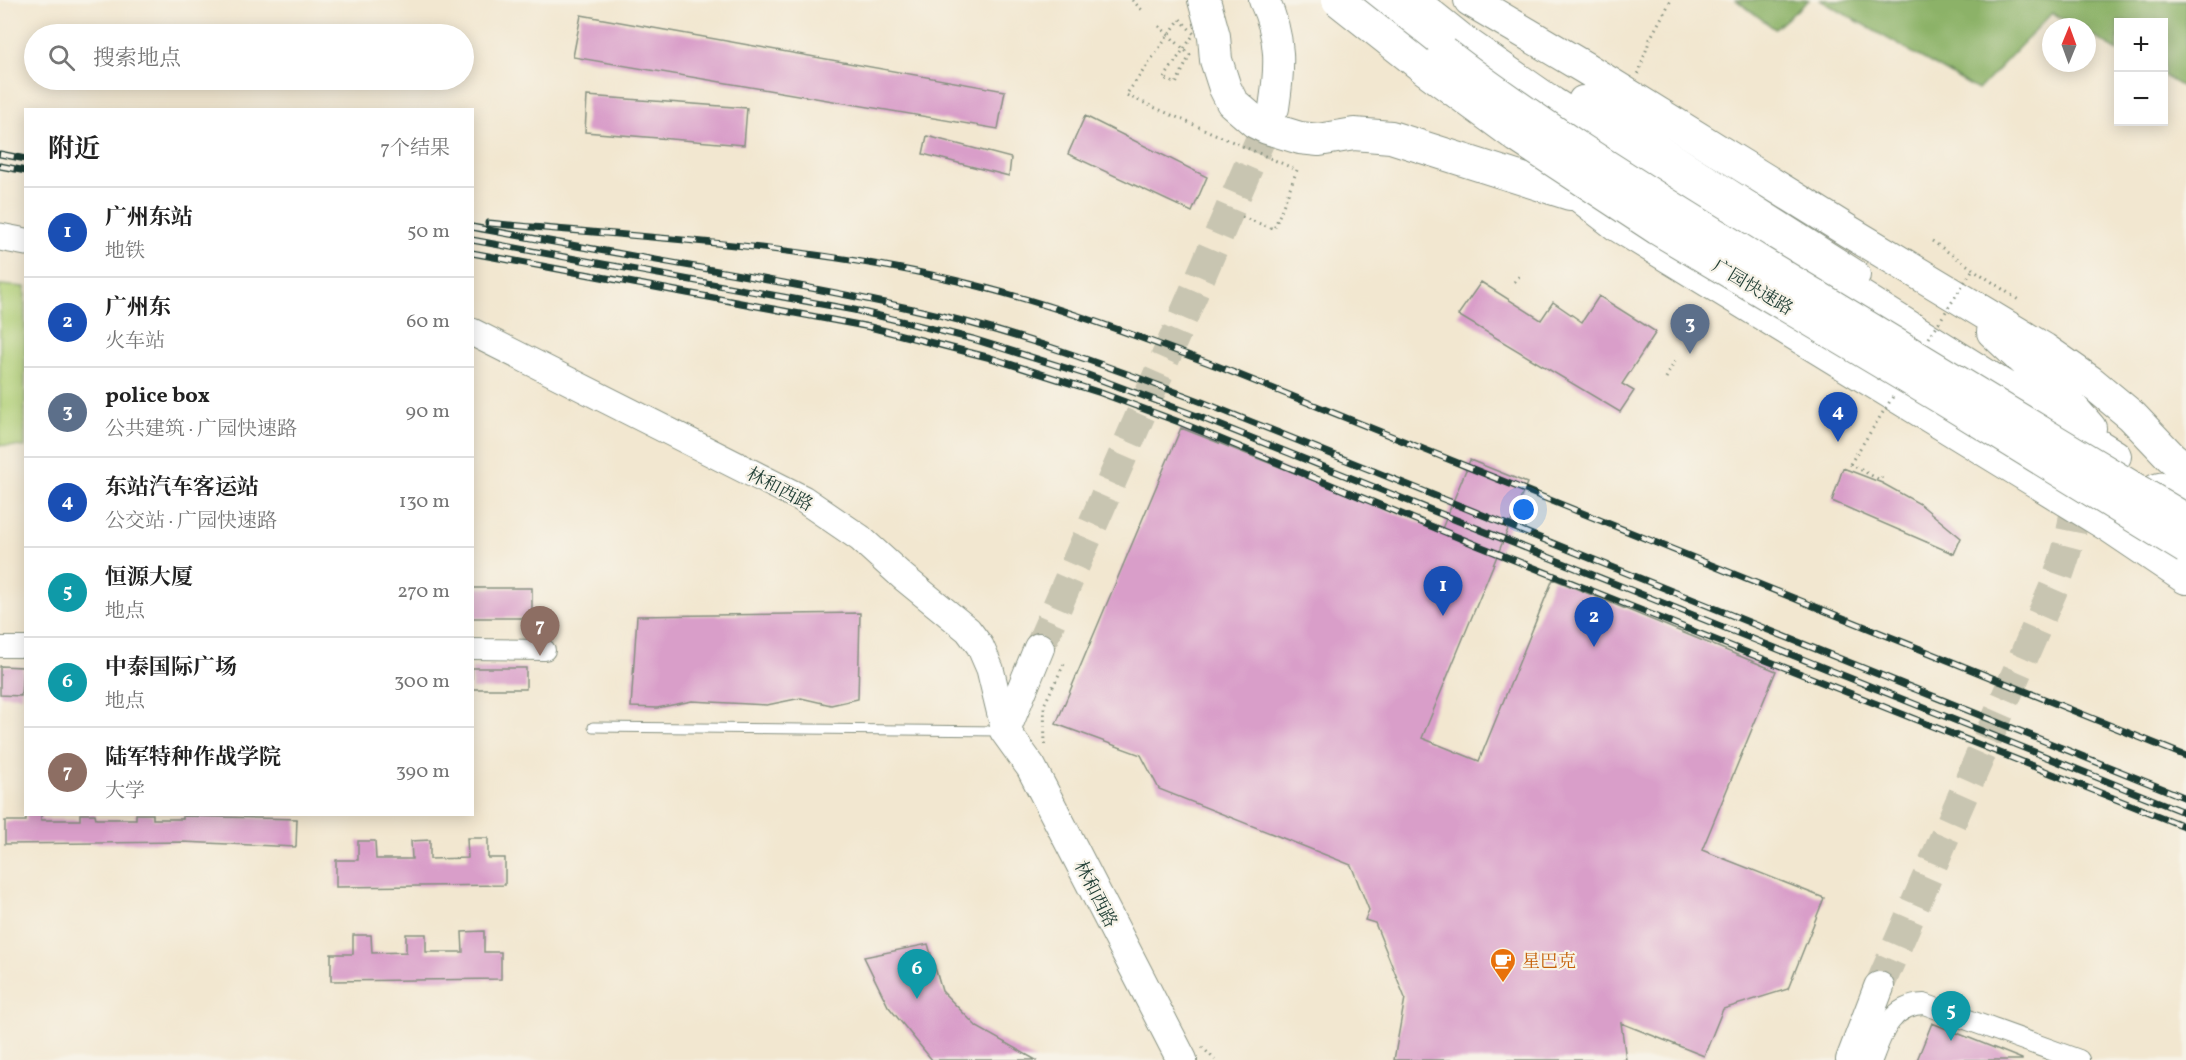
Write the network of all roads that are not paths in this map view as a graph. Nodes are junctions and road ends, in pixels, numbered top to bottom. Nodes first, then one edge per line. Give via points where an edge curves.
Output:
1 (1204, 0) edge
2 (1264, 0) edge
3 (1331, 0) edge
4 (1338, 0) edge
5 (1377, 0) edge
6 (1412, 0) edge
7 (1418, 0) edge
8 (1450, 0) edge
9 (1470, 0) edge
10 (1583, 101) junction
11 (1274, 108) tunnel mouth
12 (1582, 198) junction
13 (0, 237) edge
14 (24, 242) edge
15 (1865, 281) dead end
16 (1960, 299) junction
17 (474, 333) edge
18 (2115, 456) junction
19 (2186, 469) edge
20 (2186, 494) edge
21 (2186, 520) edge
22 (2109, 526) junction
23 (2182, 566) edge
24 (0, 647) edge
25 (24, 647) edge
26 (1039, 648) tunnel mouth
27 (474, 649) edge
28 (545, 650) dead end
29 (593, 727) dead end
30 (1005, 731) junction
31 (1879, 987) tunnel mouth
32 (1161, 1060) edge
33 (1182, 1060) edge
34 (1851, 1060) edge
35 (1872, 1060) edge
36 (2079, 1060) edge

1 - 12 highway via 1225,88 1232,102 1261,125 1319,140 1354,134 1391,137
2 - 11 main road via 1278,43 1280,74
3 - 12 highway via 1344,18
4 - 23 highway, 广园快速路, bridge via 1501,124 1658,229 1940,397
5 - 21 highway, 广园快速路, bridge via 1486,85 1589,156
6 - 18 highway via 1552,103
7 - 10 highway
8 - 10 highway
9 - 16 highway
10 - 15 main road
12 - 22 highway via 1617,225
13 - 14 main road
16 - 18 highway via 2068,403
16 - 19 highway via 2044,348 2091,382
17 - 30 main road, 林和西路 via 803,499 860,538 968,630 990,669
18 - 22 highway via 2128,474 2134,492 2129,504
20 - 23 highway via 2161,489 2152,492 2146,505 2148,520
22 - 23 highway
24 - 25 street
26 - 30 main road
27 - 28 street
29 - 30 lane
30 - 32 main road, 林和西路 via 1013,770
30 - 33 main road, 林和西路 via 1031,767
31 - 34 main road
35 - 36 street via 1883,1031 1900,1010 1924,1004

